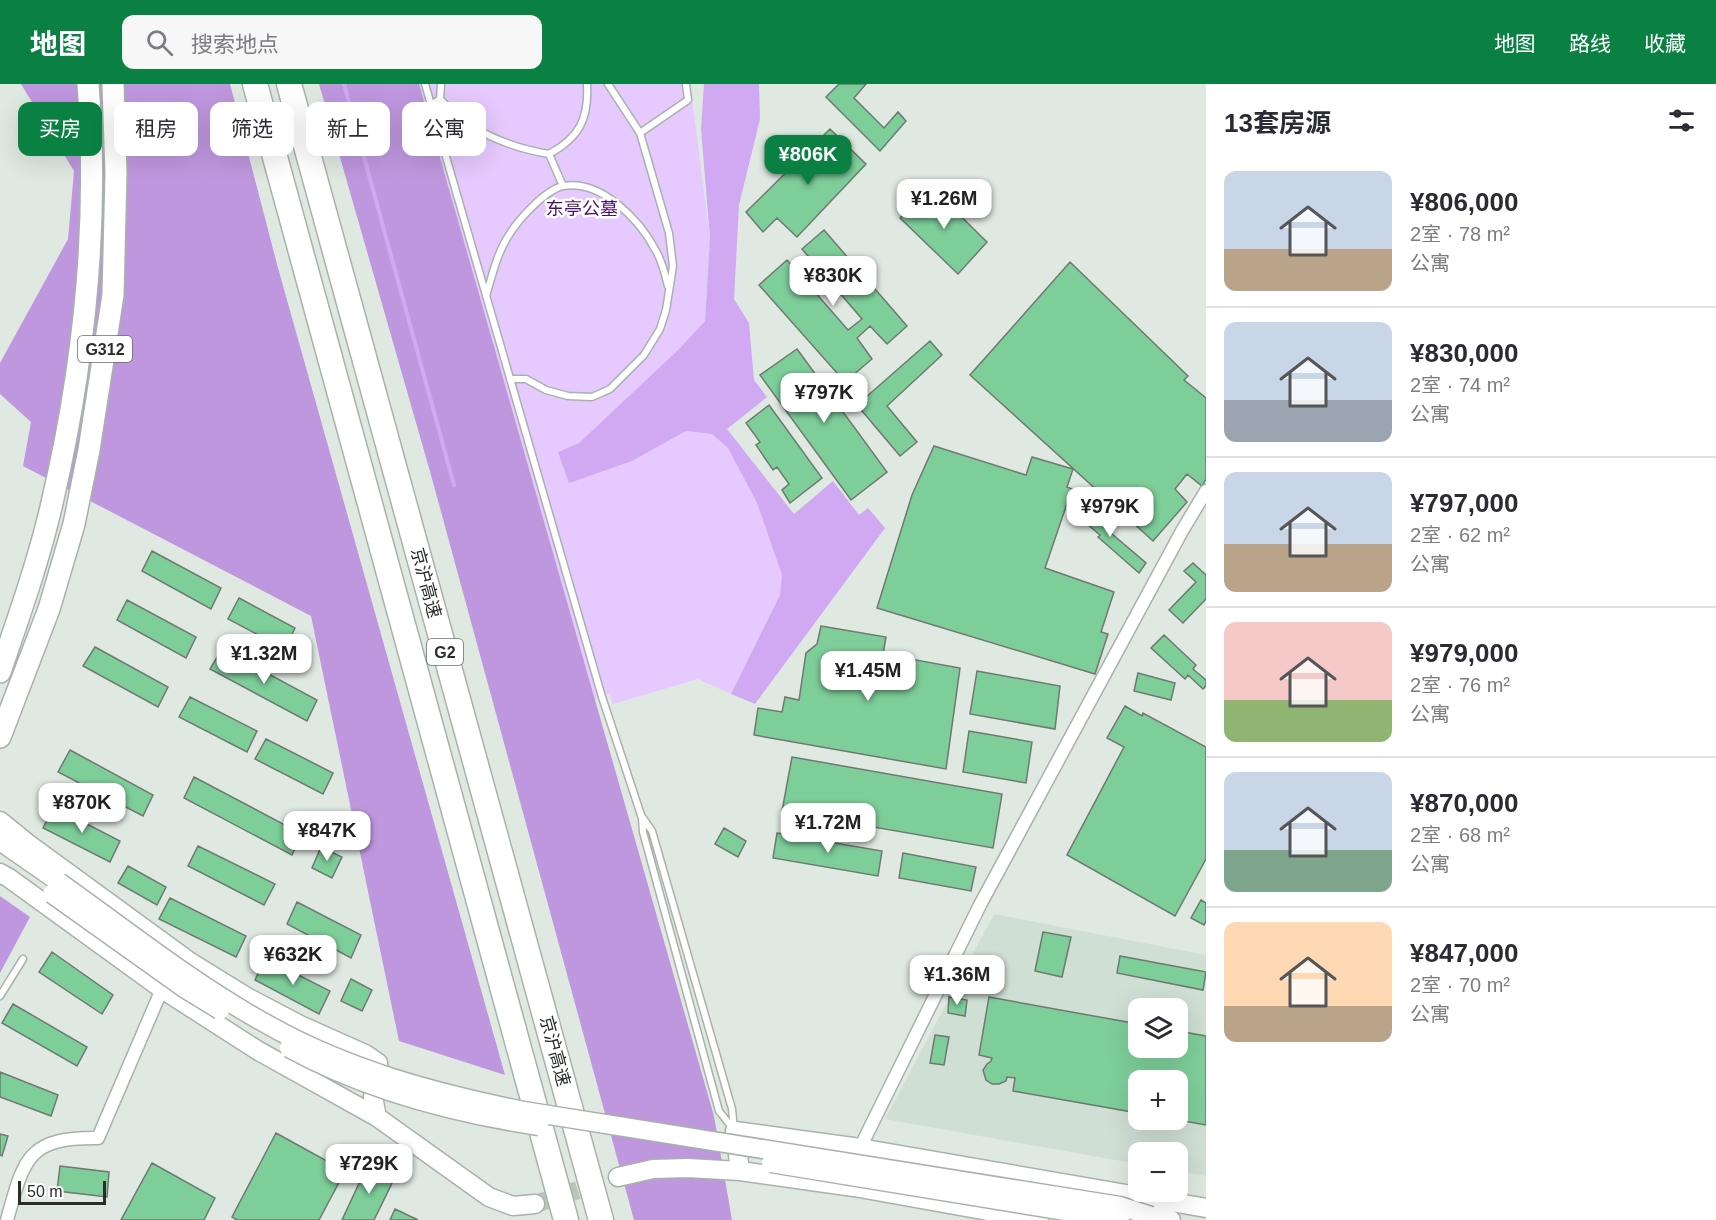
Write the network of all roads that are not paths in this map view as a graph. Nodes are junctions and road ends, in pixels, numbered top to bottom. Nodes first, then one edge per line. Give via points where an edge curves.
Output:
1 (88, 84) edge
2 (113, 84) edge
3 (255, 84) edge
4 (290, 84) edge
5 (425, 84) edge
6 (441, 84) edge
7 (587, 84) edge
8 (608, 84) edge
9 (686, 84) edge
10 (441, 99) junction
11 (429, 102) edge
12 (436, 102) edge
13 (640, 133) junction
14 (549, 154) junction
15 (445, 156) edge
16 (563, 186) junction
17 (670, 289) junction
18 (486, 296) junction
19 (510, 379) junction
20 (1206, 491) edge
21 (0, 672) edge
22 (0, 737) edge
23 (642, 818) junction
24 (0, 821) edge
25 (0, 841) edge
26 (0, 859) edge
27 (0, 873) edge
28 (55, 888) junction
29 (23, 959) dead end
30 (162, 989) junction
31 (0, 996) edge
32 (377, 1117) junction
33 (735, 1131) junction
34 (860, 1148) junction
35 (740, 1171) junction
36 (618, 1177) tunnel mouth
37 (854, 1187) junction
38 (534, 1204) tunnel mouth
39 (1206, 1208) edge
40 (1151, 1216) junction
41 (7, 1220) edge
42 (566, 1220) edge
43 (601, 1220) edge
44 (1039, 1220) edge
45 (1119, 1220) edge
46 (1129, 1220) edge
47 (1171, 1220) edge

1 - 21 highway, G312 via 91,195 86,294 73,404 52,505
2 - 22 highway, G312 via 113,296 89,450 74,524 48,609
3 - 42 highway, 京沪高速 / G2
4 - 43 highway, 京沪高速 / G2
5 - 11 lane
6 - 10 lane
7 - 14 lane via 577,133 565,146
8 - 13 lane
9 - 13 lane via 688,100
10 - 12 lane
10 - 14 lane via 455,115 502,142
13 - 17 lane via 669,233 673,266
14 - 16 lane
15 - 18 lane
16 - 17 lane via 584,187 604,195 626,212 657,252
16 - 18 lane via 536,204 508,236
17 - 19 lane via 660,329 644,354 610,389 592,397 567,396 526,379
18 - 19 lane
19 - 23 lane via 602,697
20 - 34 street via 981,905
23 - 33 lane via 652,831
23 - 33 lane via 719,1111
24 - 32 main road via 190,962 245,996 378,1063 379,1081 373,1097
25 - 28 main road
26 - 28 main road
27 - 30 main road
28 - 40 main road, bridge via 270,1026 382,1076 449,1096 524,1111 1120,1206
28 - 45 main road, bridge via 184,988 238,1021 318,1064 404,1096 491,1119
29 - 31 lane
30 - 32 main road via 258,1050
30 - 41 street via 98,1138 60,1139 29,1158 20,1173
32 - 38 main road via 489,1197 513,1206
33 - 34 main road
33 - 35 main road
34 - 37 street
34 - 39 main road
35 - 36 main road via 664,1169
35 - 37 main road
37 - 44 main road
40 - 46 main road
40 - 47 main road

